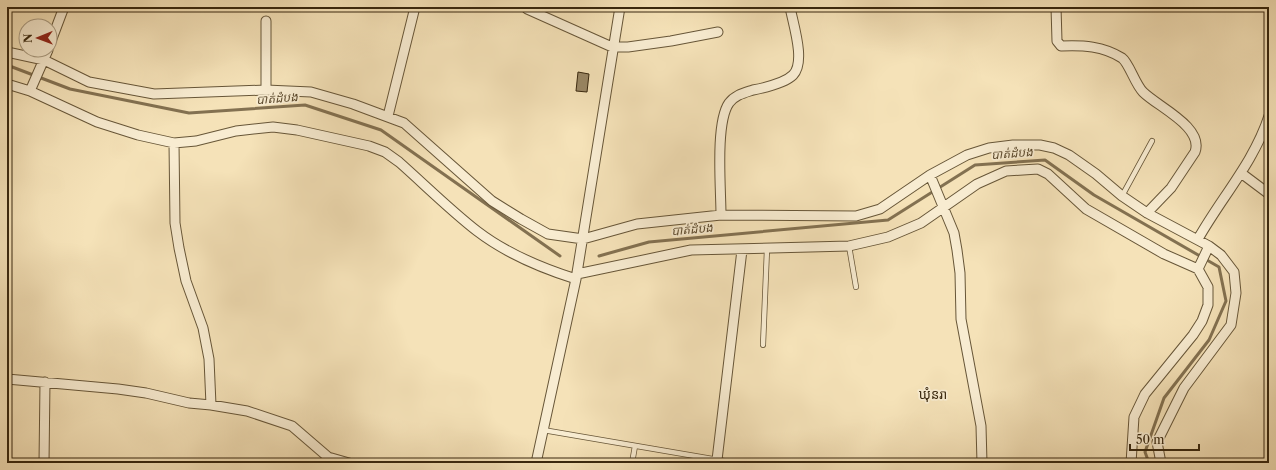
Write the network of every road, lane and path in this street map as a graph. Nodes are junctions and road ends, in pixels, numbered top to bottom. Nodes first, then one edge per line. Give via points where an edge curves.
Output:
1 (64, 7) edge
2 (415, 7) edge
3 (620, 7) edge
4 (790, 7) edge
5 (1056, 7) edge
6 (527, 9) dead end
7 (266, 21) dead end
8 (58, 23) edge
9 (718, 32) dead end
10 (612, 47) junction
11 (7, 52) edge
12 (44, 60) junction
13 (7, 84) edge
14 (32, 87) junction
15 (266, 90) junction
16 (388, 116) junction
17 (1269, 116) edge
18 (1152, 141) dead end
19 (174, 143) junction
20 (1241, 174) junction
21 (930, 175) junction
22 (1269, 194) edge
23 (1122, 196) junction
24 (944, 207) junction
25 (1147, 213) junction
26 (721, 215) junction
27 (583, 239) junction
28 (1198, 239) junction
29 (849, 246) junction
30 (1209, 246) junction
31 (766, 249) junction
32 (742, 250) junction
33 (1201, 262) junction
34 (576, 276) junction
35 (856, 287) dead end
36 (763, 345) dead end
37 (7, 379) edge
38 (44, 382) junction
39 (212, 405) junction
40 (543, 430) junction
41 (635, 446) junction
42 (328, 460) edge
43 (717, 460) junction
44 (1158, 462) edge
45 (44, 463) edge
46 (349, 463) edge
47 (536, 463) edge
48 (632, 463) edge
49 (736, 463) edge
50 (982, 463) edge
51 (1131, 463) edge

1 - 8 street
2 - 16 street
3 - 10 street
4 - 26 street via 799,65 792,76 770,86 741,93 730,102 724,113 720,148
5 - 25 street via 1057,41 1060,46 1092,46 1124,59 1143,91 1195,135 1198,145 1195,152 1171,188
6 - 10 street
7 - 15 street
9 - 10 street via 671,41
10 - 27 street
11 - 12 street
12 - 14 street
12 - 15 street via 90,82 154,94
13 - 14 street
14 - 19 street via 97,122
15 - 16 street via 311,92
16 - 27 street via 404,123 492,201 548,234
17 - 20 street via 1264,131
18 - 23 lane
19 - 34 street via 273,127 369,146 385,152 399,162 477,231 507,250 539,267
19 - 39 street via 175,223 178,248 210,359
20 - 22 street
20 - 28 street
21 - 23 street via 967,155 989,148 1040,145 1069,155
21 - 24 street
21 - 26 street via 880,208 856,216
23 - 25 street
24 - 29 street via 921,223 888,237
24 - 33 street via 977,184 1006,171 1038,169 1048,174 1086,209 1164,254
24 - 50 street via 954,233 957,250 961,319 981,426
25 - 28 street
26 - 27 street via 638,224
27 - 34 street
28 - 30 street
29 - 31 street
29 - 35 lane
30 - 33 street
30 - 44 street via 1221,255 1234,272 1236,293 1231,325 1184,388 1157,442
31 - 32 street
31 - 36 lane
32 - 34 street via 684,251
32 - 43 street
33 - 51 street via 1208,287 1208,305 1193,335 1145,394 1134,417
34 - 40 street
37 - 38 street
38 - 39 street via 118,389
38 - 45 street
39 - 42 street via 247,411 292,426
40 - 41 lane
40 - 47 street
41 - 43 lane
41 - 48 lane
42 - 46 street
43 - 49 lane

